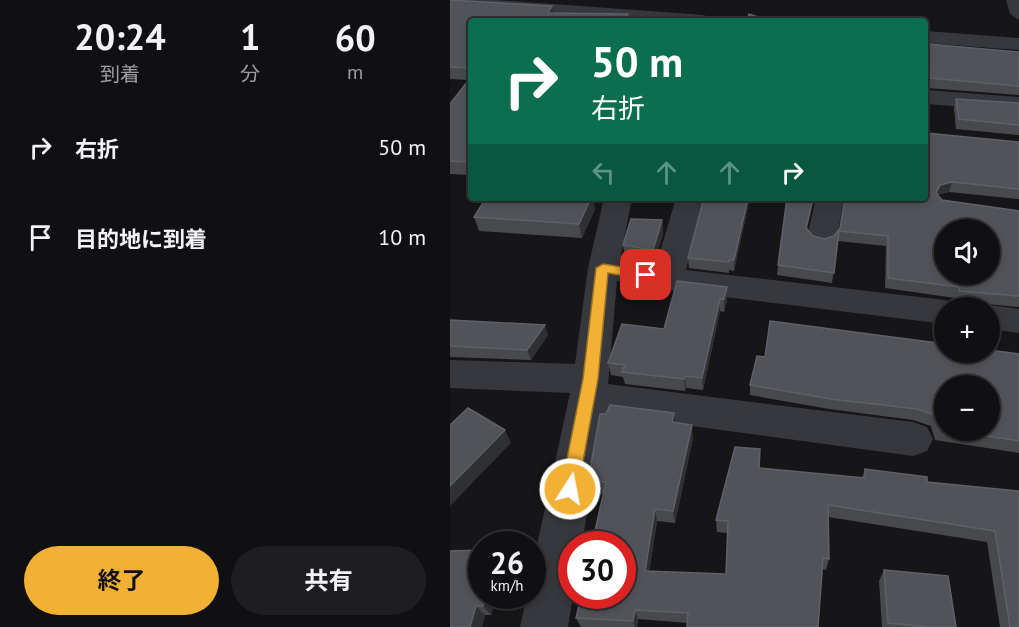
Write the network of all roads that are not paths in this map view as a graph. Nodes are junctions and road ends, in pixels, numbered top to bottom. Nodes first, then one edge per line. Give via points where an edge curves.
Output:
1 (1015, 0) edge
2 (450, 2) edge
3 (1019, 14) edge
4 (566, 16) edge
5 (625, 18) edge
6 (928, 37) edge
7 (1019, 44) edge
8 (928, 97) edge
9 (1019, 104) edge
10 (617, 201) edge
11 (689, 201) edge
12 (829, 201) edge
13 (822, 237) edge
14 (603, 268) junction
15 (668, 279) junction
16 (934, 311) edge
17 (1000, 318) edge
18 (1019, 321) edge
19 (450, 374) edge
20 (589, 388) junction
21 (913, 439) dead end
22 (544, 627) edge

1 - 3 street
2 - 4 street
4 - 5 street
6 - 7 street
8 - 9 street
10 - 14 street
11 - 15 street
12 - 13 street
14 - 15 street
14 - 20 street
15 - 16 street
17 - 18 street
19 - 20 street
20 - 21 street
20 - 22 street

